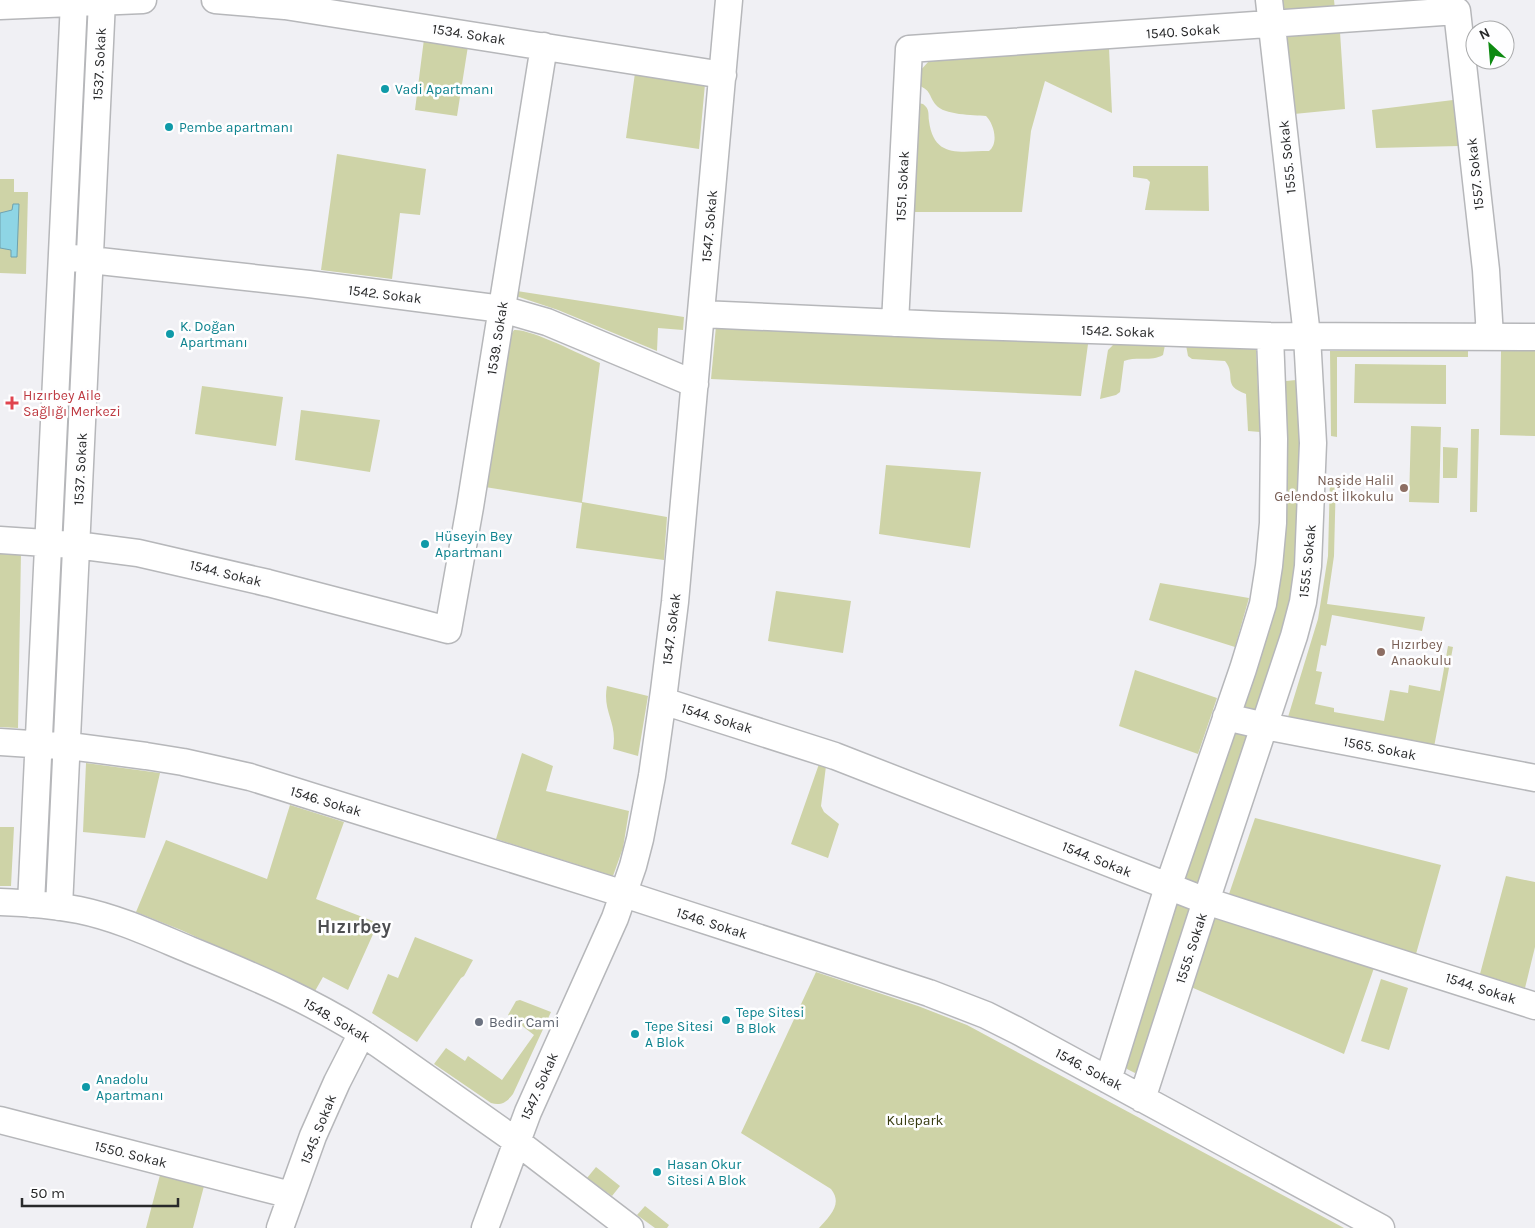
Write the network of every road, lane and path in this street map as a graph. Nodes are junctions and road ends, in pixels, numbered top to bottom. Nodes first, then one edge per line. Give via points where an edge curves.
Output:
1 (143, 0) edge
2 (214, 0) edge
3 (729, 0) edge
4 (102, 1) edge
5 (60, 2) edge
6 (0, 6) edge
7 (1457, 11) joint
8 (1271, 13) edge
9 (544, 46) junction
10 (909, 50) joint
11 (722, 74) junction
12 (62, 256) junction
13 (90, 260) junction
14 (502, 309) junction
15 (701, 314) junction
16 (895, 323) junction
17 (1270, 336) junction
18 (1308, 336) junction
19 (1490, 337) junction
20 (1535, 337) edge
21 (695, 384) junction
22 (0, 540) edge
23 (48, 543) junction
24 (76, 545) junction
25 (448, 630) joint
26 (663, 702) junction
27 (1226, 717) junction
28 (1265, 726) junction
29 (0, 742) edge
30 (39, 744) junction
31 (67, 746) junction
32 (1535, 778) edge
33 (1168, 887) junction
34 (624, 894) junction
35 (1206, 901) junction
36 (0, 902) edge
37 (31, 904) junction
38 (59, 906) junction
39 (1535, 1006) edge
40 (362, 1033) junction
41 (1108, 1080) junction
42 (1142, 1099) junction
43 (0, 1120) edge
44 (516, 1141) junction
45 (291, 1195) junction
46 (280, 1228) edge
47 (485, 1228) edge
48 (630, 1228) edge
49 (1381, 1228) edge

1 - 4 street
2 - 9 street, 1534. Sokak via 285,6
3 - 11 street, 1547. Sokak
4 - 5 street
4 - 13 street, 1537. Sokak
5 - 6 street
5 - 12 street, 1537. Sokak
7 - 8 street, 1540. Sokak
7 - 19 street, 1557. Sokak via 1486,270
8 - 10 street, 1540. Sokak
8 - 18 street, 1555. Sokak
9 - 11 street, 1534. Sokak
9 - 14 street, 1539. Sokak
10 - 16 street, 1551. Sokak
11 - 15 street, 1547. Sokak
12 - 13 street, 1542. Sokak
12 - 23 street, 1537. Sokak
13 - 14 street, 1542. Sokak
13 - 24 street, 1537. Sokak
14 - 21 street, 1542. Sokak via 547,322
14 - 25 street, 1539. Sokak
15 - 16 street, 1542. Sokak
15 - 21 street, 1547. Sokak
16 - 17 street, 1542. Sokak
17 - 18 street, 1542. Sokak
17 - 27 street via 1274,439 1270,566 1254,635
18 - 19 street, 1542. Sokak
18 - 28 street, 1555. Sokak via 1312,443 1308,566 1294,636
19 - 20 street, 1542. Sokak
21 - 26 street, 1547. Sokak
22 - 23 street, 1544. Sokak
23 - 24 street, 1544. Sokak
23 - 30 street, 1537. Sokak
24 - 25 street, 1544. Sokak via 174,560
24 - 31 street, 1537. Sokak
26 - 33 street, 1544. Sokak via 836,756
26 - 34 street, 1547. Sokak via 640,839
27 - 28 street, 1565. Sokak
27 - 33 street
28 - 32 street, 1565. Sokak
28 - 35 street, 1555. Sokak
29 - 30 street, 1546. Sokak
30 - 31 street, 1546. Sokak
30 - 37 street, 1537. Sokak
31 - 34 street, 1546. Sokak via 183,762 250,777
31 - 38 street, 1537. Sokak
33 - 35 street, 1544. Sokak
33 - 41 street
34 - 41 street, 1546. Sokak via 960,1004 1009,1026
34 - 44 street, 1547. Sokak
35 - 39 street, 1544. Sokak
35 - 42 street, 1555. Sokak
36 - 37 street, 1548. Sokak
37 - 38 street, 1548. Sokak
38 - 40 street, 1548. Sokak via 116,921 227,965 302,999
40 - 44 street, 1548. Sokak
40 - 45 street, 1545. Sokak via 329,1100
41 - 42 street, 1546. Sokak
42 - 49 street, 1546. Sokak
43 - 45 street, 1550. Sokak
44 - 47 street, 1547. Sokak
44 - 48 street, 1548. Sokak
45 - 46 street, 1545. Sokak

